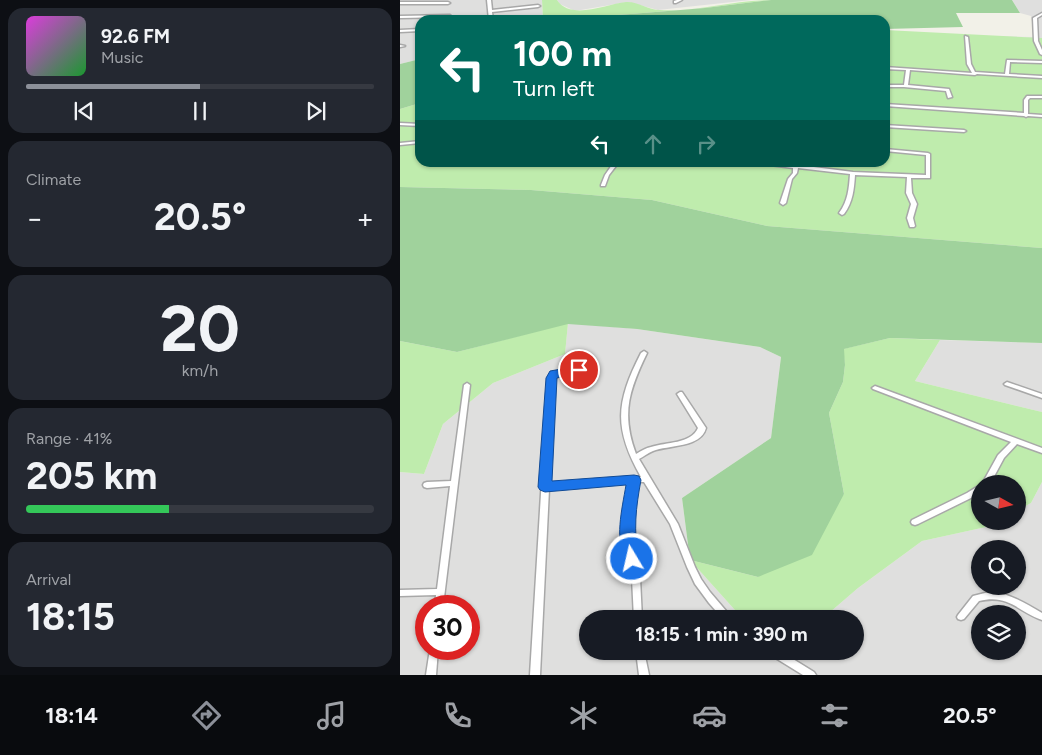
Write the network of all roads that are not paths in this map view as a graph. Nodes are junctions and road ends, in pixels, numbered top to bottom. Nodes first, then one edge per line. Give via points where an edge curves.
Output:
1 (489, 0) edge
2 (680, 0) edge
3 (675, 2) dead end
4 (400, 3) edge
5 (448, 3) edge
6 (538, 6) dead end
7 (490, 10) junction
8 (1042, 14) edge
9 (490, 15) edge
10 (400, 17) edge
11 (415, 17) edge
12 (415, 30) edge
13 (400, 31) edge
14 (966, 37) dead end
15 (1042, 54) edge
16 (1042, 62) edge
17 (890, 68) edge
18 (908, 69) junction
19 (975, 74) junction
20 (1007, 75) junction
21 (1042, 77) edge
22 (890, 86) edge
23 (904, 86) junction
24 (950, 97) dead end
25 (1042, 97) edge
26 (890, 105) edge
27 (1026, 116) junction
28 (1042, 116) edge
29 (400, 124) edge
30 (415, 125) edge
31 (890, 126) edge
32 (964, 132) dead end
33 (415, 142) edge
34 (400, 144) edge
35 (890, 150) edge
36 (613, 167) edge
37 (795, 167) edge
38 (810, 167) edge
39 (853, 173) junction
40 (909, 177) junction
41 (603, 185) dead end
42 (783, 203) dead end
43 (842, 213) dead end
44 (912, 226) dead end
45 (644, 353) dead end
46 (579, 370) dead end
47 (1007, 384) dead end
48 (467, 385) dead end
49 (875, 388) dead end
50 (680, 394) dead end
51 (1042, 396) edge
52 (1016, 441) junction
53 (1042, 452) edge
54 (635, 458) junction
55 (991, 475) edge
56 (647, 479) junction
57 (634, 480) junction
58 (455, 483) junction
59 (427, 486) dead end
60 (545, 487) junction
61 (971, 495) edge
62 (915, 522) dead end
63 (441, 592) junction
64 (400, 594) edge
65 (441, 595) edge
66 (638, 610) edge
67 (720, 610) edge
68 (961, 617) dead end
69 (1042, 617) edge
70 (433, 660) edge
71 (642, 660) edge
72 (787, 660) edge
73 (431, 675) edge
74 (535, 675) edge
75 (644, 675) edge
76 (811, 675) edge

1 - 7 street
2 - 3 street
4 - 5 street
6 - 7 street
7 - 9 street
8 - 15 street via 1035,18 1036,40
10 - 11 street
12 - 13 street
14 - 19 street via 969,64
16 - 20 street via 1008,61
17 - 18 street
18 - 19 street
18 - 23 street
19 - 20 street
20 - 21 street
22 - 23 street
23 - 24 street via 948,90
25 - 27 street via 1028,97
26 - 27 street
27 - 28 street
29 - 30 street
31 - 32 street
33 - 34 street
35 - 40 street via 928,154 928,177
36 - 41 street
37 - 42 street
38 - 39 street
39 - 40 street
39 - 43 street via 850,197
40 - 44 street via 914,204 910,218
45 - 54 street via 634,373 624,414 625,431
46 - 60 street via 554,374 552,378
47 - 51 street
48 - 58 street
49 - 52 street
50 - 54 street via 702,428 701,432 689,441 651,449
52 - 53 street
52 - 55 street
54 - 56 street
56 - 57 street
56 - 67 street via 674,525 705,593
57 - 60 street
57 - 66 street via 627,540 636,578
58 - 59 street
58 - 63 street
60 - 74 street
61 - 62 street
63 - 64 street
63 - 65 street
68 - 69 street via 976,598 997,595 1009,598
70 - 73 street
71 - 75 street
72 - 76 street

